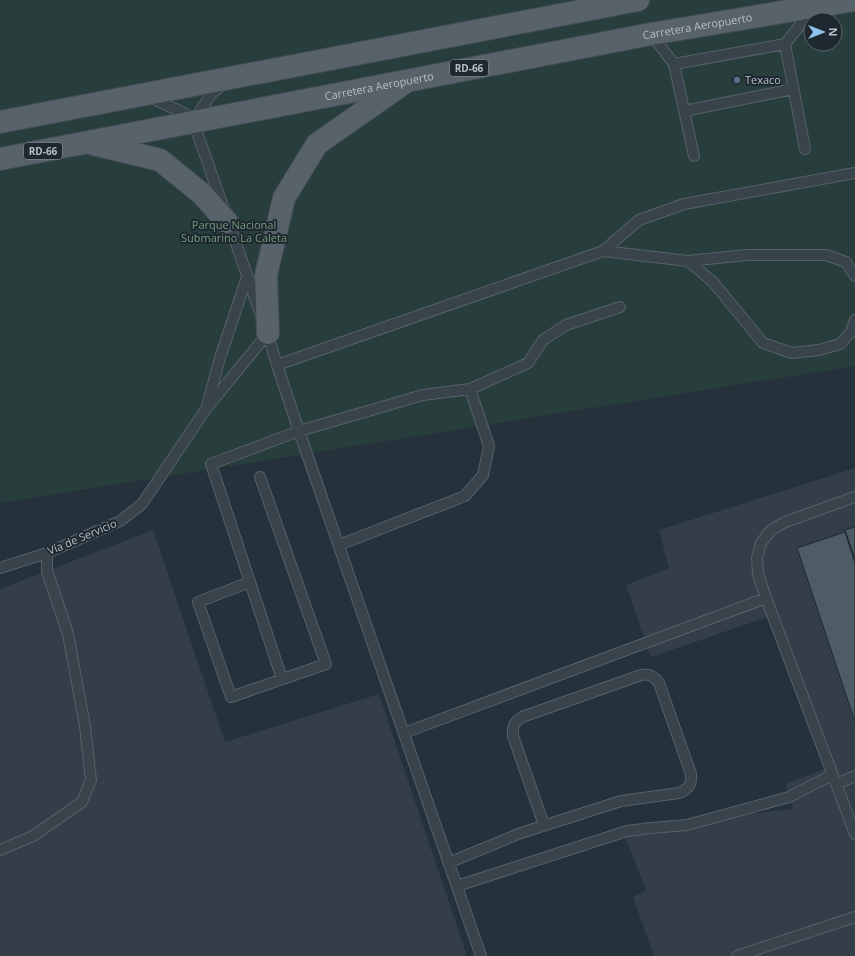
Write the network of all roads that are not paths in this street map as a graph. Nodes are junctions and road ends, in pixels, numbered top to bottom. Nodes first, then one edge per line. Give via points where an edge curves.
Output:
1 (638, 0) edge
2 (854, 0) edge
3 (815, 6) junction
4 (650, 34) junction
5 (785, 44) junction
6 (674, 64) junction
7 (232, 78) junction
8 (409, 80) junction
9 (794, 89) junction
10 (143, 95) junction
11 (684, 111) junction
12 (194, 121) junction
13 (0, 122) edge
14 (86, 143) junction
15 (805, 149) dead end
16 (694, 156) dead end
17 (0, 159) edge
18 (855, 173) edge
19 (227, 222) junction
20 (603, 251) junction
21 (688, 262) junction
22 (855, 276) edge
23 (247, 277) junction
24 (620, 307) dead end
25 (855, 320) edge
26 (268, 333) junction
27 (277, 365) junction
28 (470, 389) junction
29 (206, 409) junction
30 (299, 431) junction
31 (260, 477) dead end
32 (855, 497) edge
33 (339, 545) junction
34 (47, 552) junction
35 (0, 568) edge
36 (250, 582) junction
37 (766, 598) junction
38 (282, 679) junction
39 (404, 733) junction
40 (855, 776) edge
41 (834, 779) junction
42 (544, 825) junction
43 (855, 834) edge
44 (0, 850) edge
45 (448, 863) junction
46 (456, 886) junction
47 (855, 917) edge
48 (481, 956) edge
49 (737, 956) edge

1 - 7 main road
2 - 3 main road, Carretera Aeropuerto / RD-66
3 - 4 main road, Carretera Aeropuerto / RD-66
3 - 5 lane
4 - 6 lane
4 - 8 main road, Carretera Aeropuerto / RD-66
5 - 6 lane
5 - 9 lane
6 - 11 lane
7 - 10 main road
7 - 12 lane via 212,93
8 - 12 main road, Carretera Aeropuerto / RD-66
8 - 26 main road via 317,144 284,198 266,275
9 - 11 lane
9 - 15 lane
10 - 12 lane via 184,113
10 - 13 main road
11 - 16 lane
12 - 14 main road, Carretera Aeropuerto / RD-66
12 - 19 lane
14 - 17 main road, Carretera Aeropuerto / RD-66
14 - 19 main road via 160,160 202,194
18 - 20 lane via 684,204 639,220
19 - 23 lane
20 - 21 lane
20 - 27 lane
21 - 22 lane via 746,254 826,255 846,262
21 - 25 lane via 713,282 763,344 792,353 819,350 840,344 851,332
23 - 26 lane
23 - 29 lane, Vía de Servicio
24 - 28 lane via 566,325 543,340 528,362
26 - 27 lane
26 - 29 lane, Vía de Servicio
27 - 30 lane
28 - 30 lane via 423,395
28 - 33 lane via 490,446 483,475 470,491 465,496
29 - 34 lane, Vía de Servicio via 142,504 120,521
30 - 33 lane
30 - 36 lane via 211,464
31 - 38 lane via 326,664
32 - 37 lane via 785,522 771,530 761,542 757,558 758,574
33 - 39 lane
34 - 35 lane, Vía de Servicio
34 - 44 lane via 47,571 68,634 85,726 91,780 82,802 33,836
36 - 38 lane
36 - 38 lane via 198,602 231,697
37 - 39 lane
37 - 41 lane
39 - 45 lane
40 - 41 lane
41 - 43 lane
41 - 46 lane via 789,797 687,825 627,831
42 - 42 lane via 621,801 679,793 690,786 691,774 659,683 652,675 641,675 517,720 513,736
42 - 45 lane
45 - 46 lane
46 - 48 lane
47 - 49 lane

